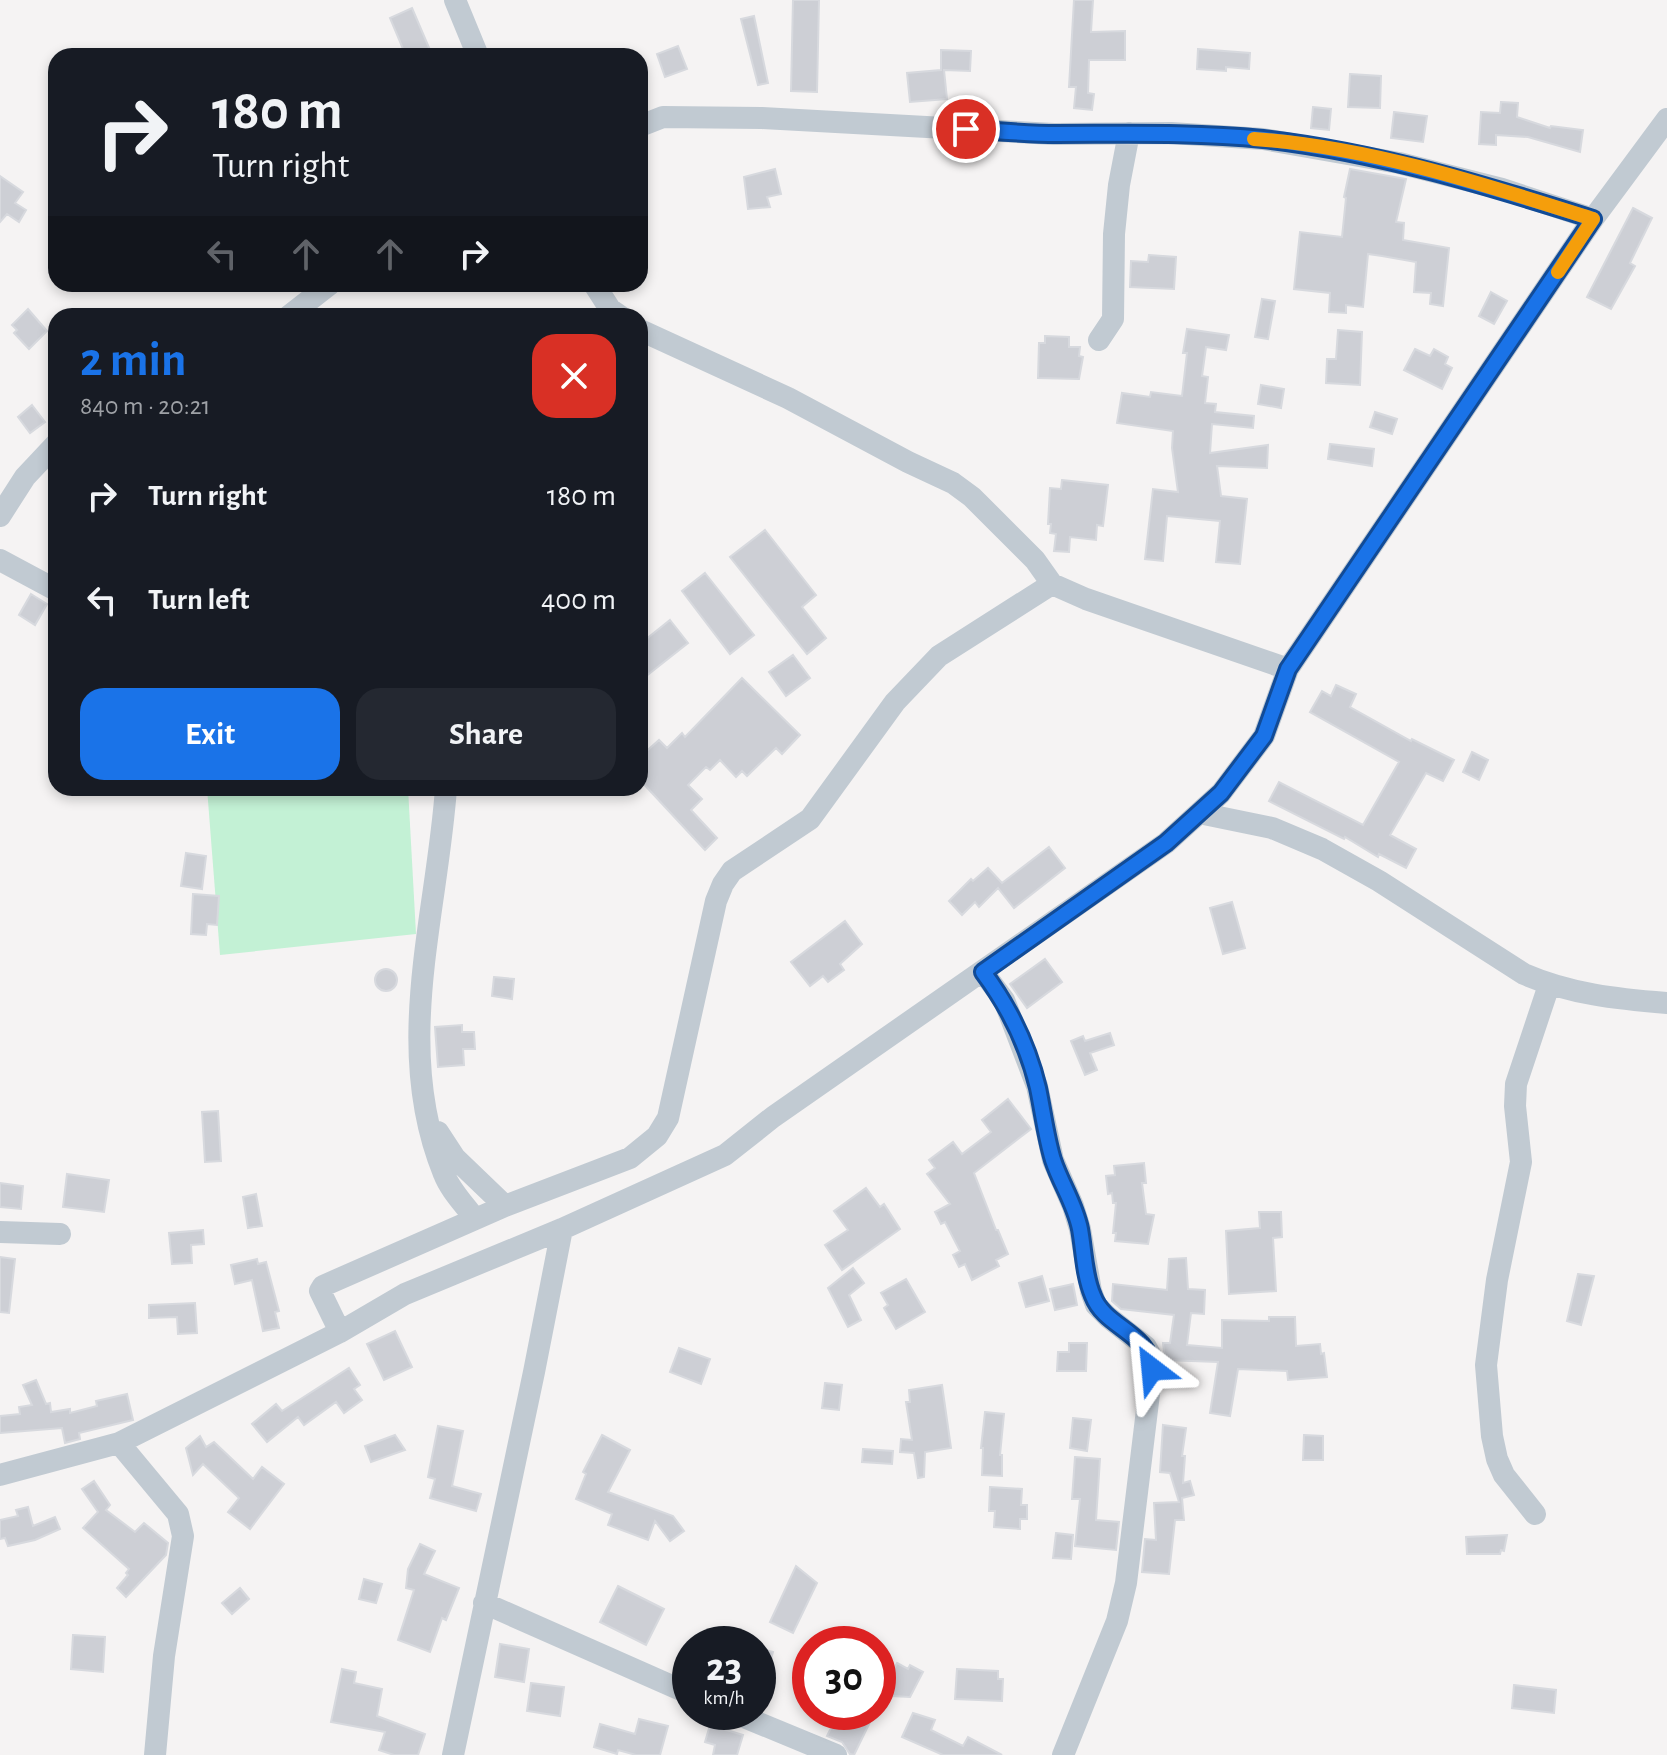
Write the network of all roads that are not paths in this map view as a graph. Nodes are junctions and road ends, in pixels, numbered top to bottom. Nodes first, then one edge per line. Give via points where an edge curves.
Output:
1 (455, 0) edge
2 (474, 48) edge
3 (1667, 119) edge
4 (648, 123) edge
5 (1129, 133) junction
6 (1593, 219) junction
7 (320, 292) edge
8 (299, 308) edge
9 (648, 334) edge
10 (1099, 340) dead end
11 (48, 453) edge
12 (0, 516) edge
13 (0, 560) edge
14 (1052, 584) junction
15 (48, 586) edge
16 (1288, 669) junction
17 (445, 796) edge
18 (1199, 813) junction
19 (983, 972) junction
20 (1549, 985) junction
21 (1667, 1003) edge
22 (426, 1114) junction
23 (505, 1206) junction
24 (475, 1219) junction
25 (562, 1229) junction
26 (0, 1232) edge
27 (60, 1234) dead end
28 (340, 1332) junction
29 (119, 1443) junction
30 (0, 1475) edge
31 (1535, 1514) dead end
32 (484, 1603) junction
33 (672, 1686) edge
34 (776, 1730) edge
35 (155, 1755) edge
36 (453, 1755) edge
37 (836, 1755) edge
38 (1063, 1755) edge

1 - 2 street
3 - 6 street
4 - 5 street via 663,117 702,117
5 - 6 street via 1263,139 1331,149 1502,189
5 - 10 street via 1114,234 1113,319
6 - 16 street
7 - 8 street
9 - 14 street via 953,483 1035,560
11 - 12 street
13 - 15 street
14 - 16 street
14 - 23 street via 939,656 895,702 810,819 732,871 716,901 668,1118 657,1136 630,1158
16 - 18 street via 1264,736
17 - 22 street via 422,964 419,1052
18 - 19 street via 1166,843
18 - 20 street via 1272,828 1322,849
19 - 25 street via 725,1155
19 - 38 street via 1004,1000 1037,1086 1096,1305 1151,1356 1126,1583 1113,1631
20 - 21 street
20 - 31 street via 1516,1084 1521,1162 1486,1365 1497,1459
22 - 23 street via 455,1158
22 - 24 street via 444,1176
23 - 24 street
24 - 28 street via 323,1286 320,1291
25 - 28 street via 405,1294
25 - 32 street
26 - 27 street
28 - 29 street
29 - 30 street
29 - 35 street via 178,1514 183,1536
32 - 33 street
32 - 36 street
34 - 37 street

